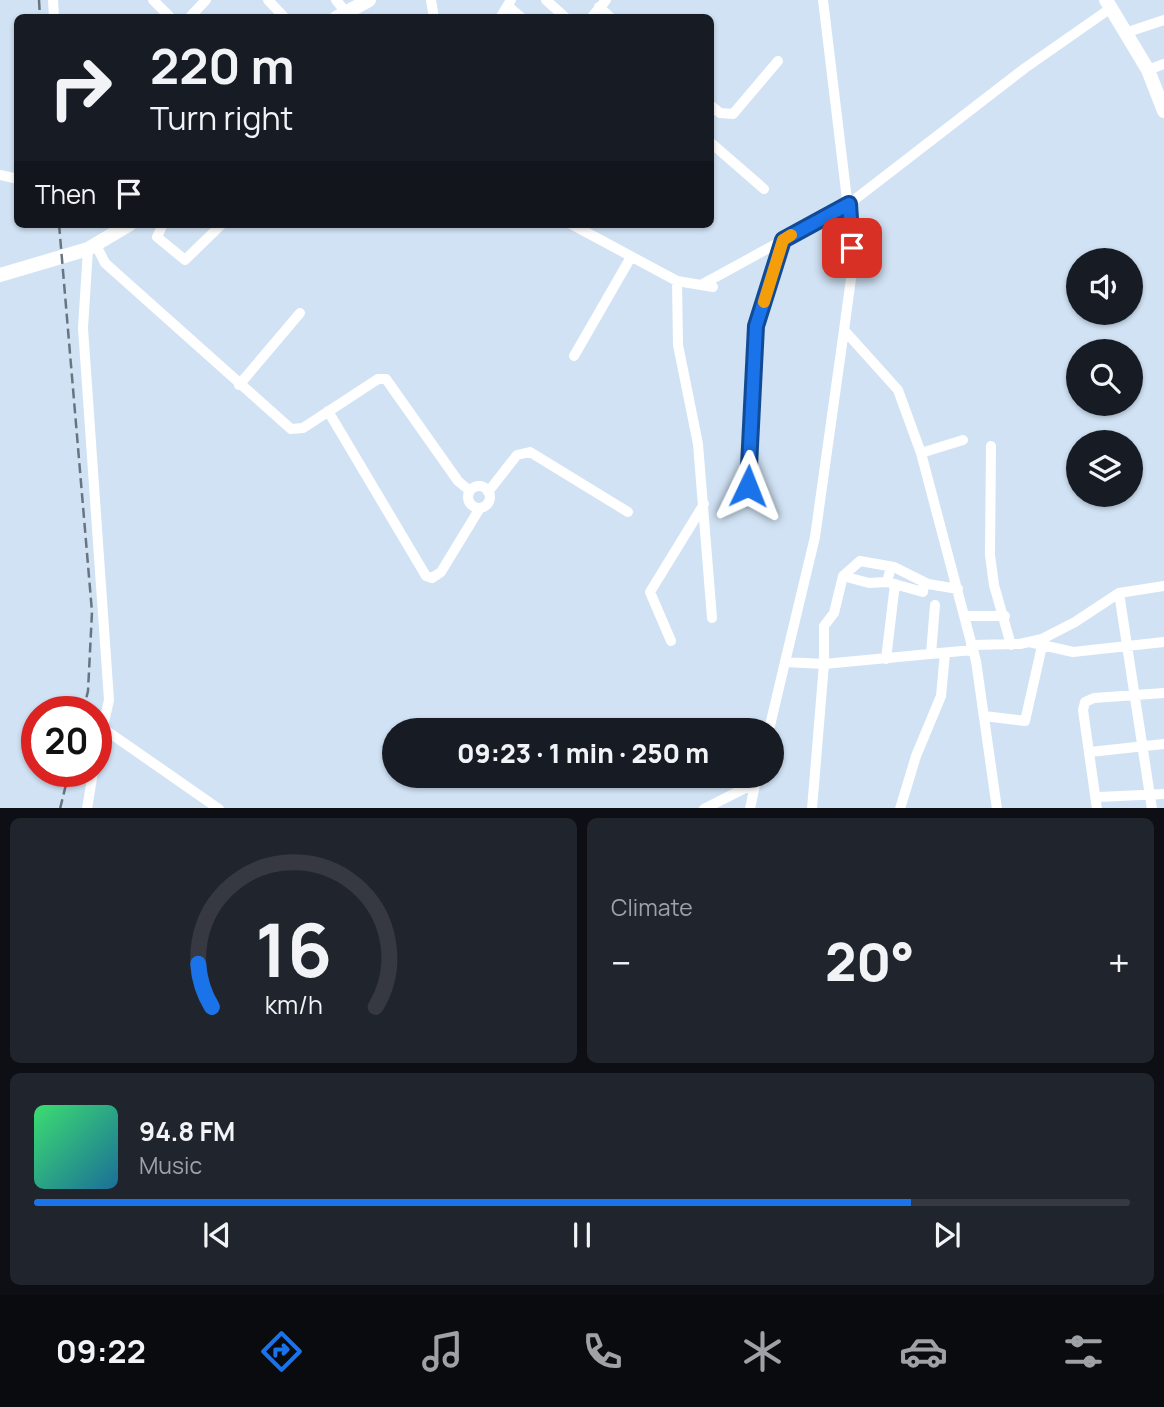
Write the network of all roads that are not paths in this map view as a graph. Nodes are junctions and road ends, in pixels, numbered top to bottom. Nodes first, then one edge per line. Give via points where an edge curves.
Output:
1 (153, 0) edge
2 (206, 0) edge
3 (268, 0) edge
4 (369, 0) edge
5 (546, 0) edge
6 (823, 0) edge
7 (1108, 4) edge
8 (339, 10) edge
9 (167, 14) edge
10 (193, 14) edge
11 (281, 14) edge
12 (562, 14) edge
13 (1164, 20) edge
14 (1125, 33) junction
15 (778, 61) dead end
16 (1164, 65) edge
17 (1148, 70) junction
18 (714, 108) edge
19 (1164, 111) edge
20 (714, 145) edge
21 (764, 189) dead end
22 (849, 204) junction
23 (123, 228) edge
24 (161, 228) edge
25 (218, 228) edge
26 (578, 228) edge
27 (783, 240) junction
28 (92, 247) junction
29 (631, 257) junction
30 (0, 275) edge
31 (677, 281) junction
32 (300, 313) dead end
33 (844, 330) junction
34 (574, 356) dead end
35 (239, 384) junction
36 (328, 411) junction
37 (963, 440) dead end
38 (991, 446) dead end
39 (921, 453) junction
40 (748, 486) dead end
41 (470, 491) junction
42 (488, 492) junction
43 (704, 504) junction
44 (480, 508) junction
45 (628, 512) dead end
46 (891, 567) junction
47 (843, 576) junction
48 (924, 582) junction
49 (891, 583) junction
50 (1164, 586) edge
51 (958, 589) junction
52 (1119, 593) junction
53 (935, 605) dead end
54 (964, 615) junction
55 (1005, 616) junction
56 (712, 618) dead end
57 (671, 641) dead end
58 (1029, 642) junction
59 (1164, 642) edge
60 (1012, 645) junction
61 (1042, 646) junction
62 (1127, 646) junction
63 (972, 648) junction
64 (945, 653) junction
65 (932, 654) junction
66 (886, 659) junction
67 (785, 662) junction
68 (824, 664) junction
69 (1164, 693) edge
70 (1134, 695) junction
71 (109, 696) edge
72 (984, 716) junction
73 (772, 718) edge
74 (112, 734) edge
75 (1164, 744) edge
76 (1141, 747) junction
77 (1090, 752) junction
78 (91, 787) edge
79 (740, 788) edge
80 (754, 788) edge
81 (1164, 794) edge
82 (1152, 795) junction
83 (1097, 803) edge
84 (88, 808) edge
85 (219, 808) edge
86 (704, 808) edge
87 (750, 808) edge
88 (812, 808) edge
89 (900, 808) edge
90 (997, 808) edge
91 (1152, 808) edge

1 - 9 street
2 - 10 street
3 - 11 street
4 - 8 main road
5 - 12 street
6 - 22 street
7 - 14 main road
7 - 22 street
13 - 14 street
14 - 17 main road
15 - 18 street via 733,114 726,116
16 - 17 street
17 - 19 main road
20 - 21 street
22 - 27 street
22 - 33 street via 853,264
23 - 28 main road
24 - 25 street via 157,237 185,260
26 - 29 street
27 - 31 street via 708,285
27 - 40 street via 756,326
28 - 30 main road
28 - 35 street
28 - 71 street via 83,328
29 - 31 street
29 - 34 street
31 - 43 street via 678,345 698,444
32 - 35 street
33 - 39 street via 898,390
33 - 67 street via 815,537
35 - 36 street via 291,429 303,428
36 - 41 street via 378,379 386,379 458,481
36 - 44 street via 426,576 437,576
37 - 39 street
38 - 55 street via 990,555
39 - 51 street
41 - 42 street via 480,486
41 - 44 street via 471,504
42 - 44 street via 489,502
42 - 45 street via 517,455 525,452
43 - 56 street
43 - 57 street via 650,592
46 - 47 street via 860,561
46 - 48 street
46 - 49 street
47 - 49 street
47 - 68 street via 834,613 824,626
48 - 49 street via 923,592
48 - 51 street
49 - 66 street
50 - 52 street
51 - 54 street
52 - 58 street via 1057,632
52 - 62 street
53 - 65 street
54 - 55 street
54 - 63 street
55 - 60 street
58 - 60 street
58 - 61 street
59 - 62 street
60 - 63 street
61 - 62 street via 1073,652
61 - 72 street via 1025,721
62 - 70 street
63 - 64 street
63 - 72 street
64 - 65 street
64 - 89 street via 942,696
65 - 66 street
66 - 68 street
67 - 68 street
67 - 73 street
68 - 88 street
69 - 70 street
70 - 76 street
70 - 77 street via 1085,702
72 - 90 street
74 - 85 street
75 - 76 street
76 - 77 street
76 - 82 street
77 - 83 street
78 - 84 street
79 - 86 street
80 - 87 street
81 - 82 street
82 - 83 street
82 - 91 street

